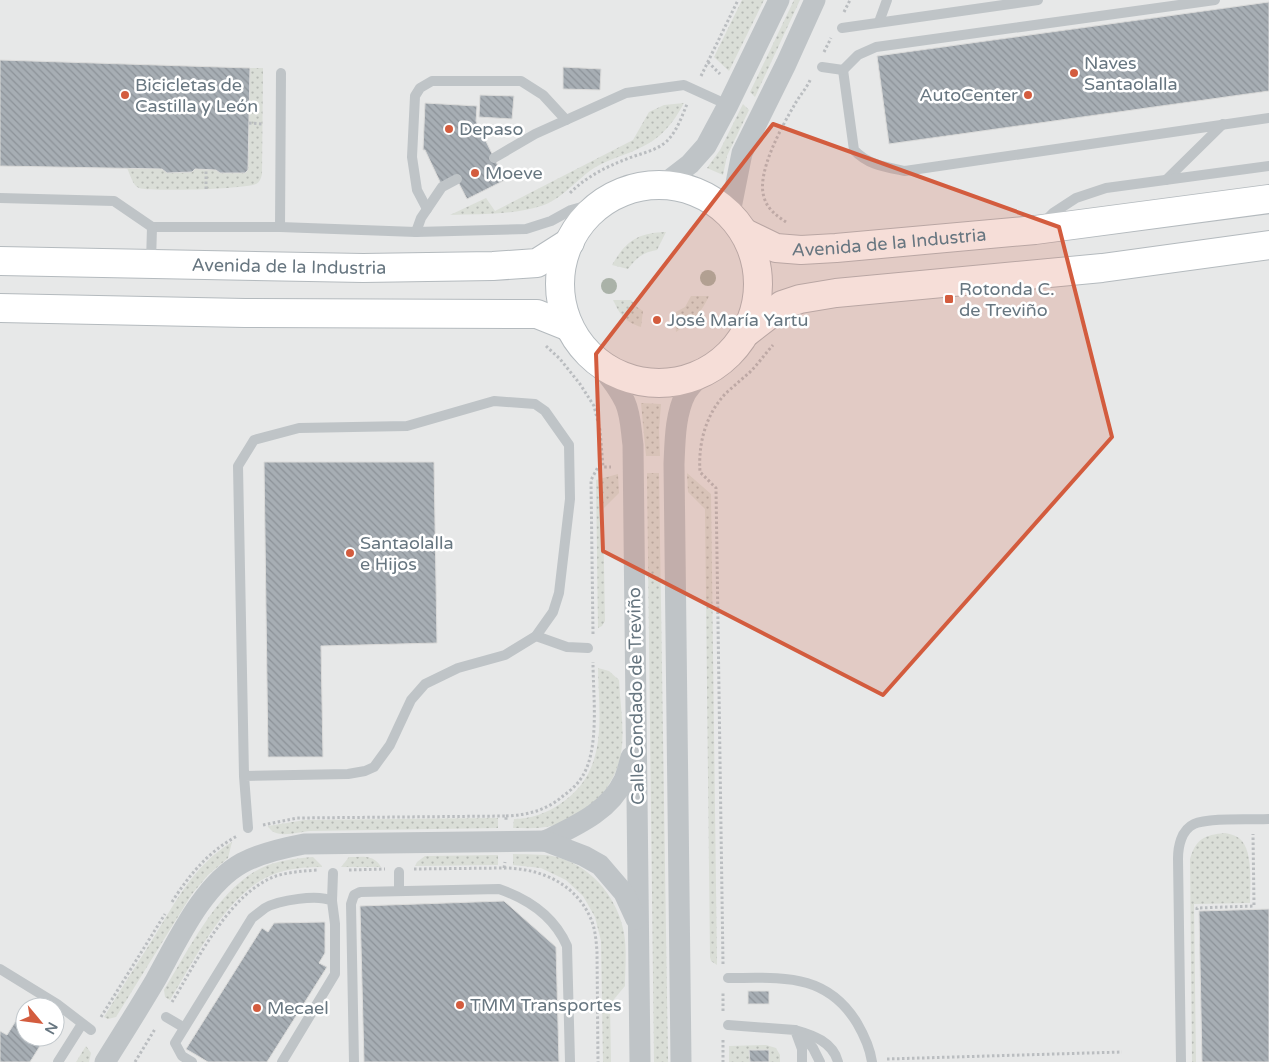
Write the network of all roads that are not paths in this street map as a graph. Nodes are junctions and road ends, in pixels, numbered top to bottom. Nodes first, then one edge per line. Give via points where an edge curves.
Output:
1 (779, 0) edge
2 (815, 0) edge
3 (887, 0) edge
4 (1038, 0) edge
5 (1215, 0) edge
6 (879, 22) junction
7 (842, 28) dead end
8 (822, 67) dead end
9 (843, 70) junction
10 (281, 72) dead end
11 (728, 105) junction
12 (1269, 118) edge
13 (566, 120) junction
14 (1224, 124) junction
15 (494, 158) dead end
16 (1269, 166) edge
17 (456, 179) dead end
18 (1166, 180) junction
19 (664, 184) junction
20 (0, 198) edge
21 (1269, 199) edge
22 (606, 200) junction
23 (427, 209) junction
24 (738, 223) junction
25 (152, 227) junction
26 (280, 227) junction
27 (1035, 230) junction
28 (416, 232) junction
29 (570, 242) junction
30 (1269, 245) edge
31 (0, 261) edge
32 (151, 264) junction
33 (0, 308) edge
34 (746, 332) junction
35 (574, 336) junction
36 (701, 374) junction
37 (536, 636) junction
38 (588, 648) dead end
39 (636, 738) junction
40 (244, 776) junction
41 (1269, 819) edge
42 (248, 830) road end
43 (545, 841) junction
44 (404, 870) road end
45 (333, 873) dead end
46 (399, 890) junction
47 (332, 901) junction
48 (639, 924) junction
49 (0, 969) edge
50 (728, 978) dead end
51 (166, 1017) dead end
52 (184, 1027) junction
53 (726, 1030) road end
54 (797, 1030) junction
55 (872, 1061) edge
56 (58, 1062) edge
57 (105, 1062) edge
58 (192, 1062) edge
59 (282, 1062) edge
60 (354, 1062) edge
61 (570, 1062) edge
62 (640, 1062) edge
63 (681, 1062) edge
64 (802, 1062) edge
65 (820, 1062) edge
66 (838, 1062) edge
67 (1181, 1062) edge

1 - 11 street
2 - 24 street via 742,153
3 - 6 lane
4 - 6 lane
5 - 9 lane via 876,47 858,54
6 - 7 lane
8 - 9 lane
9 - 14 lane via 854,150 875,165 905,171
10 - 26 lane
11 - 13 lane via 684,85 626,93
11 - 19 street via 706,146 690,164
12 - 14 lane
13 - 15 lane
13 - 23 lane via 543,96 521,81 432,81 420,88 415,96 412,157 417,190
14 - 18 lane
16 - 18 lane
17 - 23 lane via 442,187
18 - 27 lane via 1106,188 1076,198
19 - 22 main road, Avenida de la Industria via 639,186
19 - 24 main road, Avenida de la Industria via 704,194
20 - 25 lane via 114,201
21 - 27 main road, Avenida de la Industria
22 - 28 lane via 571,210 526,229
22 - 29 main road, Avenida de la Industria via 585,218
23 - 28 lane
24 - 27 main road, Avenida de la Industria via 776,248 801,250
24 - 34 main road via 757,265 758,299
25 - 26 lane
25 - 32 lane
26 - 28 lane
29 - 32 main road, Avenida de la Industria via 537,263 493,266 363,268
29 - 35 main road via 561,278 561,297
30 - 34 main road via 1102,268 836,293 782,305
31 - 32 main road, Avenida de la Industria
33 - 35 main road via 537,314
34 - 36 main road via 718,364
35 - 36 main road via 595,359 629,378 667,383
35 - 39 street, Calle Condado de Treviño via 615,385 626,403 631,422
36 - 63 street via 687,392 681,407 675,432 674,464
37 - 38 lane via 567,647
37 - 40 lane via 504,654 458,668 425,684 411,700 390,746 374,767 348,774
37 - 40 lane via 553,612 559,593 570,499 569,445 545,411 535,404 494,400 407,426 299,428 254,440 238,466
39 - 43 street via 624,780 612,799 595,814
39 - 48 street, Calle Condado de Treviño
40 - 42 lane
41 - 67 lane via 1206,821 1192,825 1178,849
43 - 48 street via 600,865 624,893
43 - 57 street via 304,844 266,853 242,864 220,881 193,915
44 - 46 lane
45 - 47 lane
46 - 60 lane via 360,892 354,895 350,904
46 - 61 lane via 499,889 515,894 552,921 567,946
47 - 52 lane via 325,898 275,904 252,918
47 - 59 lane via 335,974
48 - 62 street, Calle Condado de Treviño
49 - 56 lane via 90,1025
50 - 55 lane via 793,979 816,985 836,996 864,1034
51 - 52 lane
52 - 58 lane via 175,1043 182,1056
53 - 54 lane
54 - 64 lane
54 - 65 lane
54 - 66 lane via 828,1044

